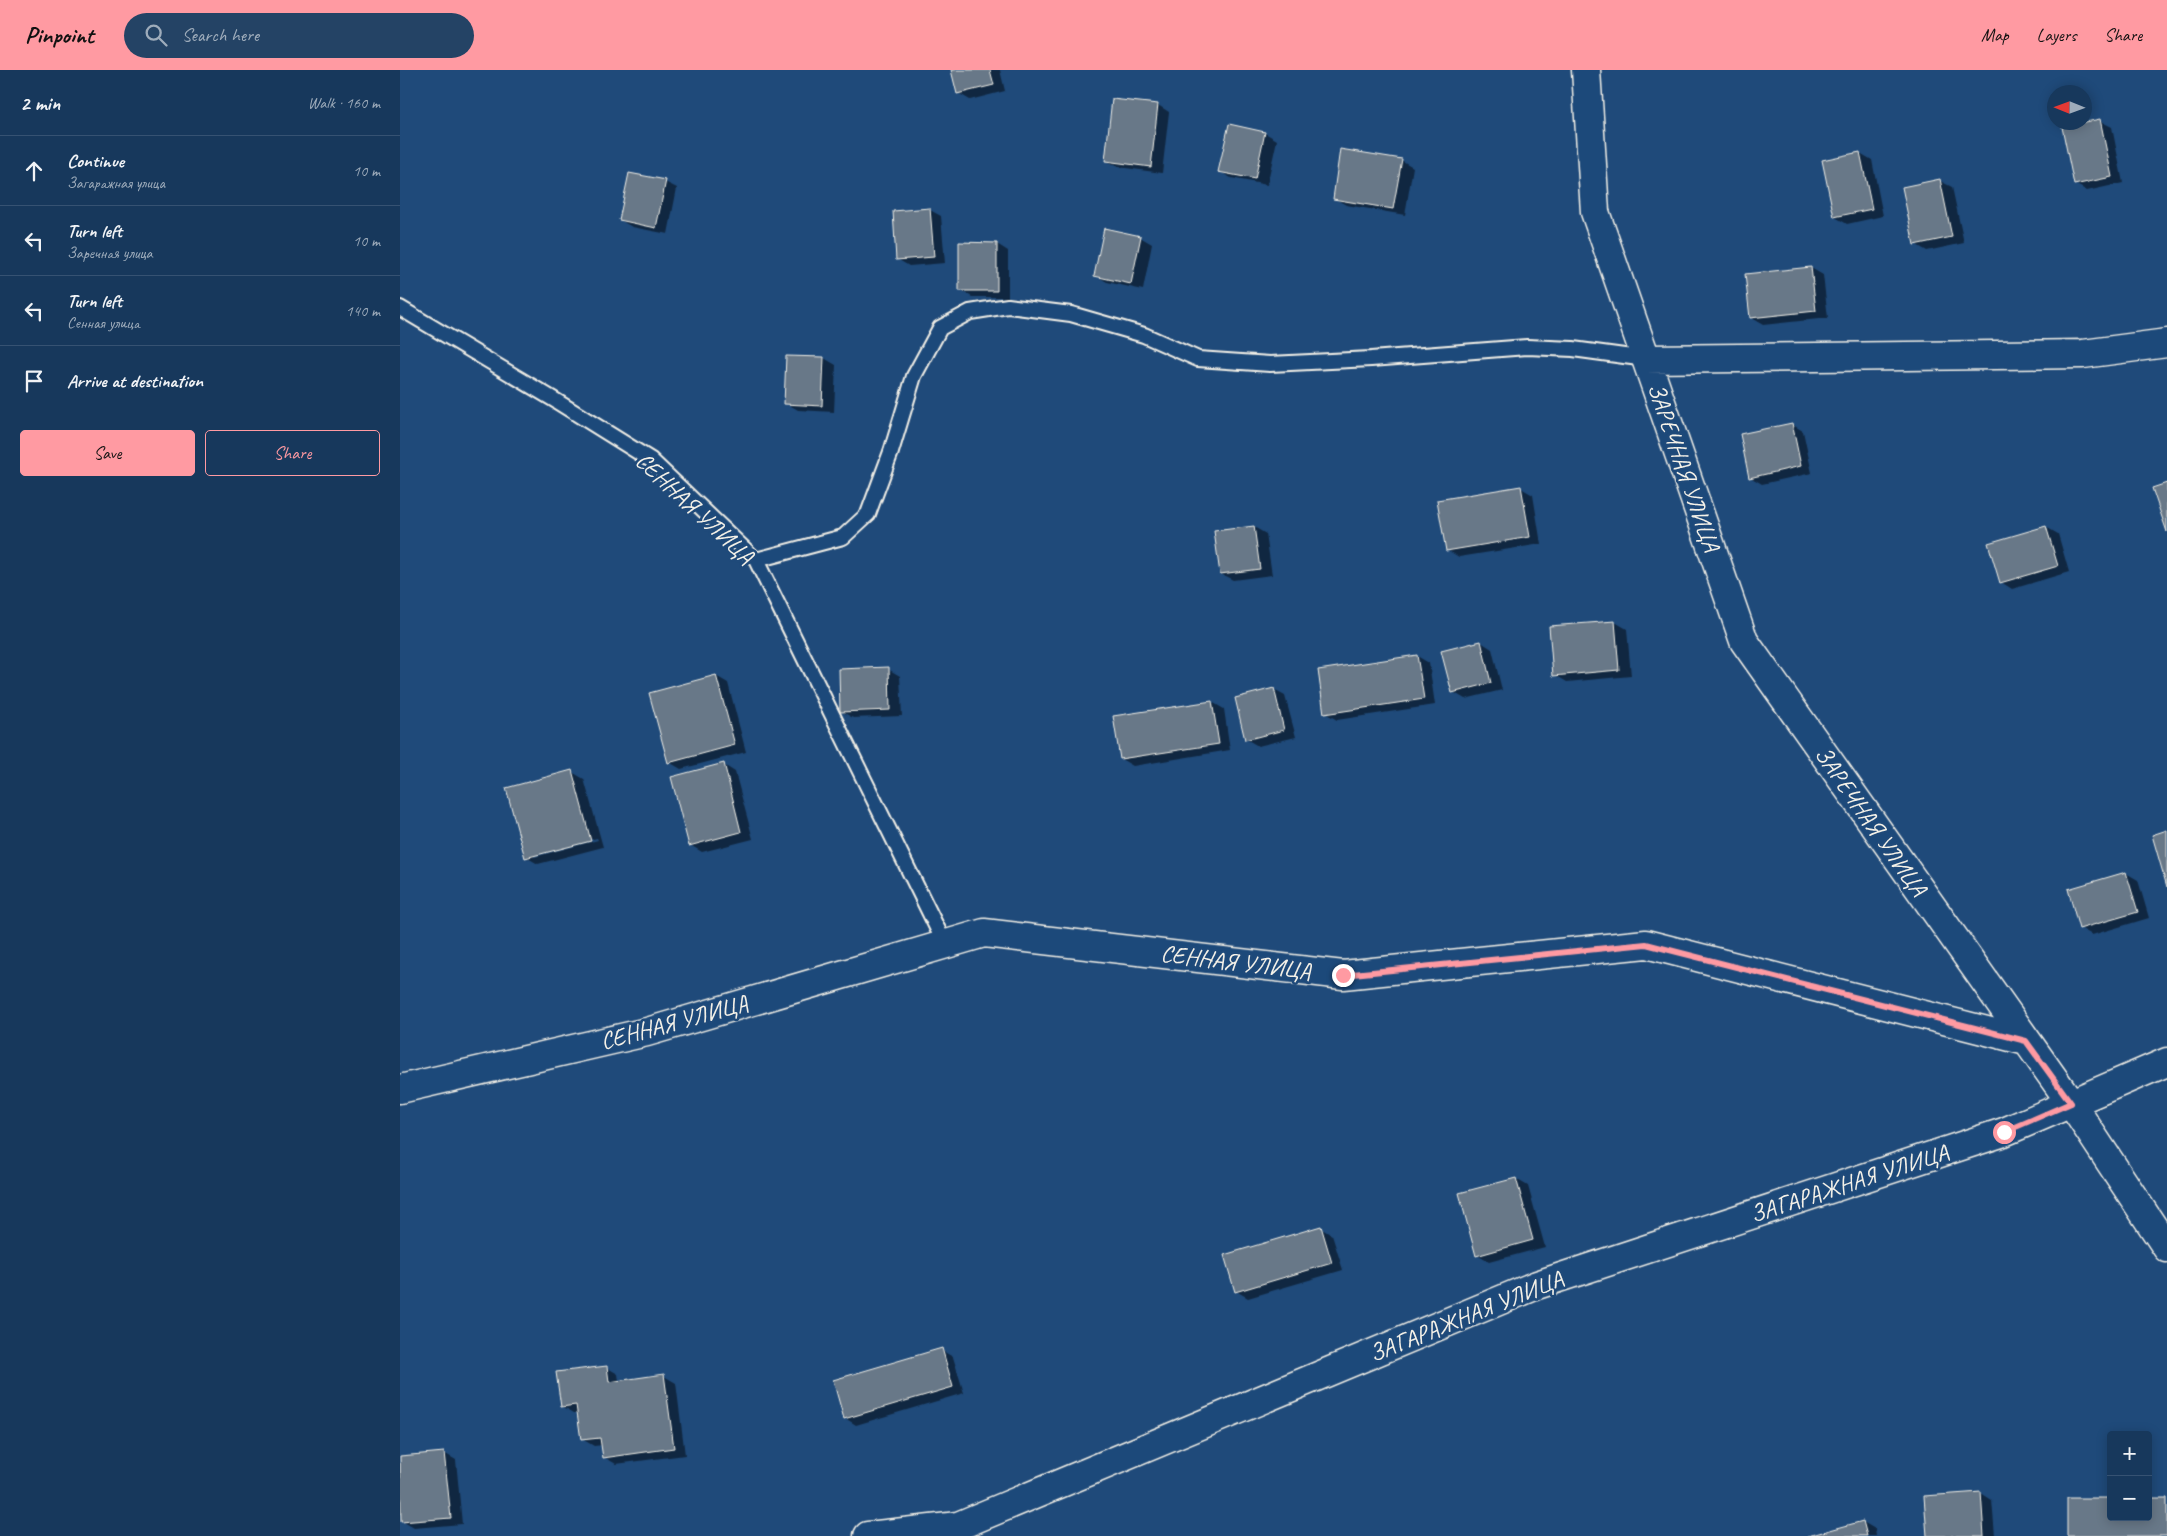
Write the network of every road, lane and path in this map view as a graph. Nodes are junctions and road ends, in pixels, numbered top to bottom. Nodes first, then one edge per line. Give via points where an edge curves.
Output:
1 (1586, 70) edge
2 (400, 308) edge
3 (2167, 343) edge
4 (1646, 359) junction
5 (756, 560) junction
6 (945, 944) junction
7 (2026, 1041) junction
8 (2167, 1062) edge
9 (400, 1089) edge
10 (2071, 1103) junction
11 (2167, 1248) edge
12 (868, 1536) edge

1 - 4 street, ЗАРЕЧНАЯ УЛИЦА via 1595,212
2 - 5 lane, СЕННАЯ УЛИЦА via 651,460
3 - 4 street, ЗАРЕЧНАЯ УЛИЦА via 2083,354
4 - 5 lane via 1574,349 1527,347 1270,364 1198,359 1144,335 1071,314 1008,306 970,312 940,328 914,376 868,514 843,537
4 - 7 street, ЗАРЕЧНАЯ УЛИЦА via 1744,641
5 - 6 lane, СЕННАЯ УЛИЦА
6 - 7 street, СЕННАЯ УЛИЦА via 984,933 1343,975 1646,944
6 - 9 street, СЕННАЯ УЛИЦА via 647,1032
7 - 10 street, ЗАРЕЧНАЯ УЛИЦА
8 - 10 street, ЗАГАРАЖНАЯ УЛИЦА
10 - 11 street, ЗАРЕЧНАЯ УЛИЦА
10 - 12 street, ЗАГАРАЖНАЯ УЛИЦА via 2004,1132 1536,1285 958,1526

